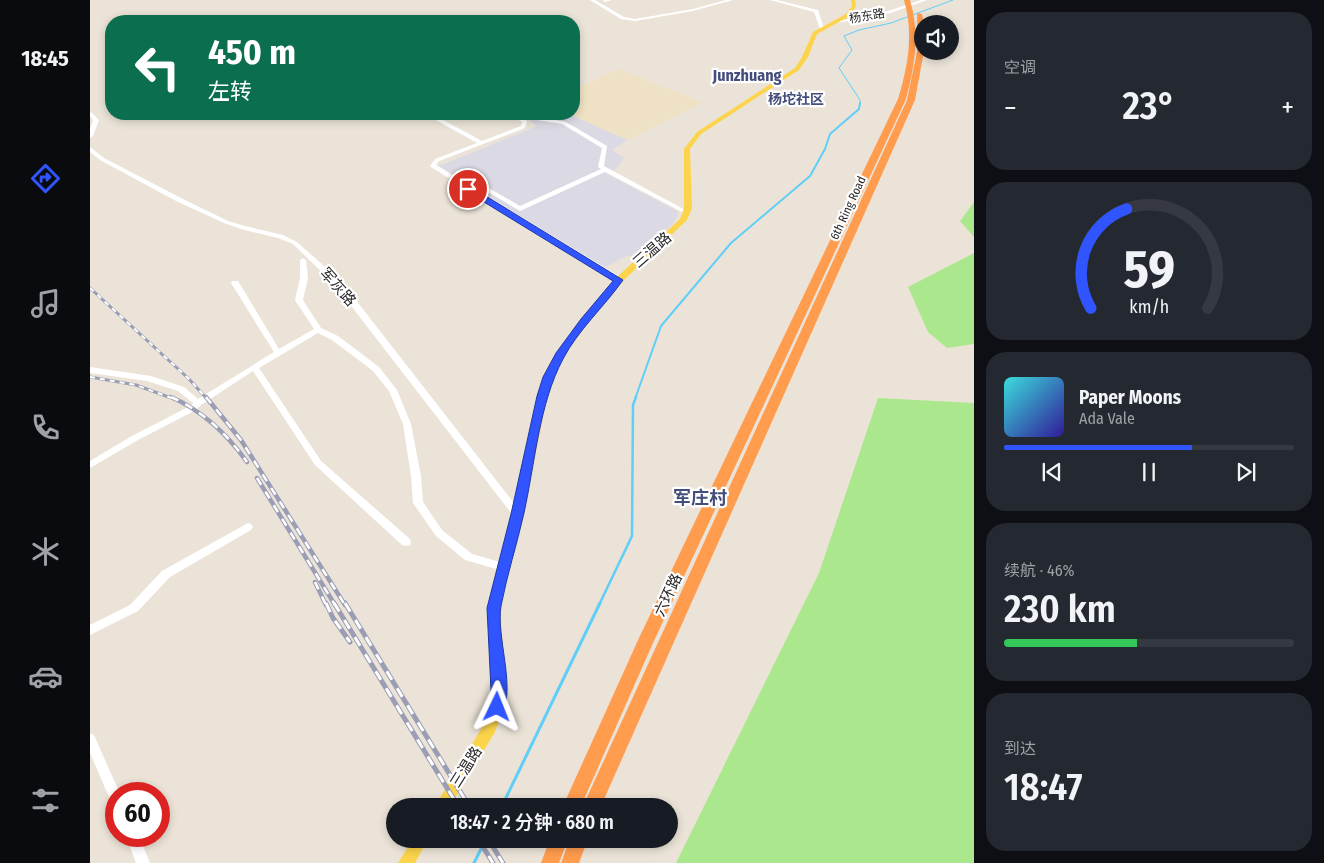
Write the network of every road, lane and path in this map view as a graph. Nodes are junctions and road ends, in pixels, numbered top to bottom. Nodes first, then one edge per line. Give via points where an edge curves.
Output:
1 (592, 0) edge
2 (730, 0) edge
3 (772, 0) edge
4 (853, 0) edge
5 (907, 0) edge
6 (915, 0) edge
7 (925, 0) edge
8 (916, 15) edge
9 (836, 22) junction
10 (914, 24) edge
11 (822, 29) junction
12 (914, 46) edge
13 (920, 60) edge
14 (90, 113) edge
15 (439, 120) edge
16 (522, 120) edge
17 (545, 120) edge
18 (90, 136) edge
19 (482, 143) junction
20 (90, 149) edge
21 (606, 169) junction
22 (457, 172) dead end
23 (686, 212) junction
24 (303, 260) dead end
25 (619, 280) junction
26 (235, 283) dead end
27 (318, 330) junction
28 (278, 353) junction
29 (254, 368) junction
30 (90, 370) edge
31 (772, 389) junction
32 (198, 403) junction
33 (90, 465) edge
34 (518, 514) junction
35 (248, 527) dead end
36 (406, 542) dead end
37 (503, 567) junction
38 (90, 630) edge
39 (90, 739) edge
40 (108, 782) edge
41 (447, 798) edge
42 (576, 798) edge
43 (596, 798) edge
44 (136, 847) edge
45 (416, 848) edge
46 (556, 848) edge
47 (576, 848) edge
48 (143, 863) edge
49 (406, 863) edge
50 (550, 863) edge
51 (570, 863) edge

1 - 2 street via 623,18 634,20
3 - 11 street via 816,11
4 - 9 main road via 852,10
5 - 10 highway
6 - 8 highway
7 - 9 street, 杨东路 via 889,12
9 - 11 main road
11 - 23 main road, 三温路 via 812,38 797,69 699,133 692,141 688,149 689,198
12 - 31 highway, 6th Ring Road via 902,99
13 - 31 highway, 6th Ring Road via 911,100
14 - 18 street via 96,120
15 - 19 street
16 - 19 street via 523,127
17 - 21 street via 564,123 605,147 602,167
19 - 25 street via 437,160 433,166
20 - 34 street, 军灰路 via 226,222 295,243 338,283
21 - 22 street via 520,209
21 - 23 street
23 - 25 main road, 三温路 via 674,231
24 - 27 street via 304,278 299,300
25 - 34 main road, 三温路 via 560,355 549,377 542,396
26 - 28 street
27 - 28 street
27 - 37 street via 335,338 376,369 393,390 406,424 418,502 439,533 469,557
28 - 29 street
29 - 32 street
29 - 36 street via 318,463
30 - 32 street via 148,378 181,389
31 - 42 highway, 六环路 via 645,643
31 - 43 highway, 六环路 via 758,440
32 - 33 street
34 - 37 main road, 三温路
35 - 38 street via 166,574 134,608
37 - 41 main road, 三温路 via 494,608 499,690 497,707 490,727
39 - 40 street
44 - 48 street
45 - 49 main road
46 - 50 highway
47 - 51 highway

